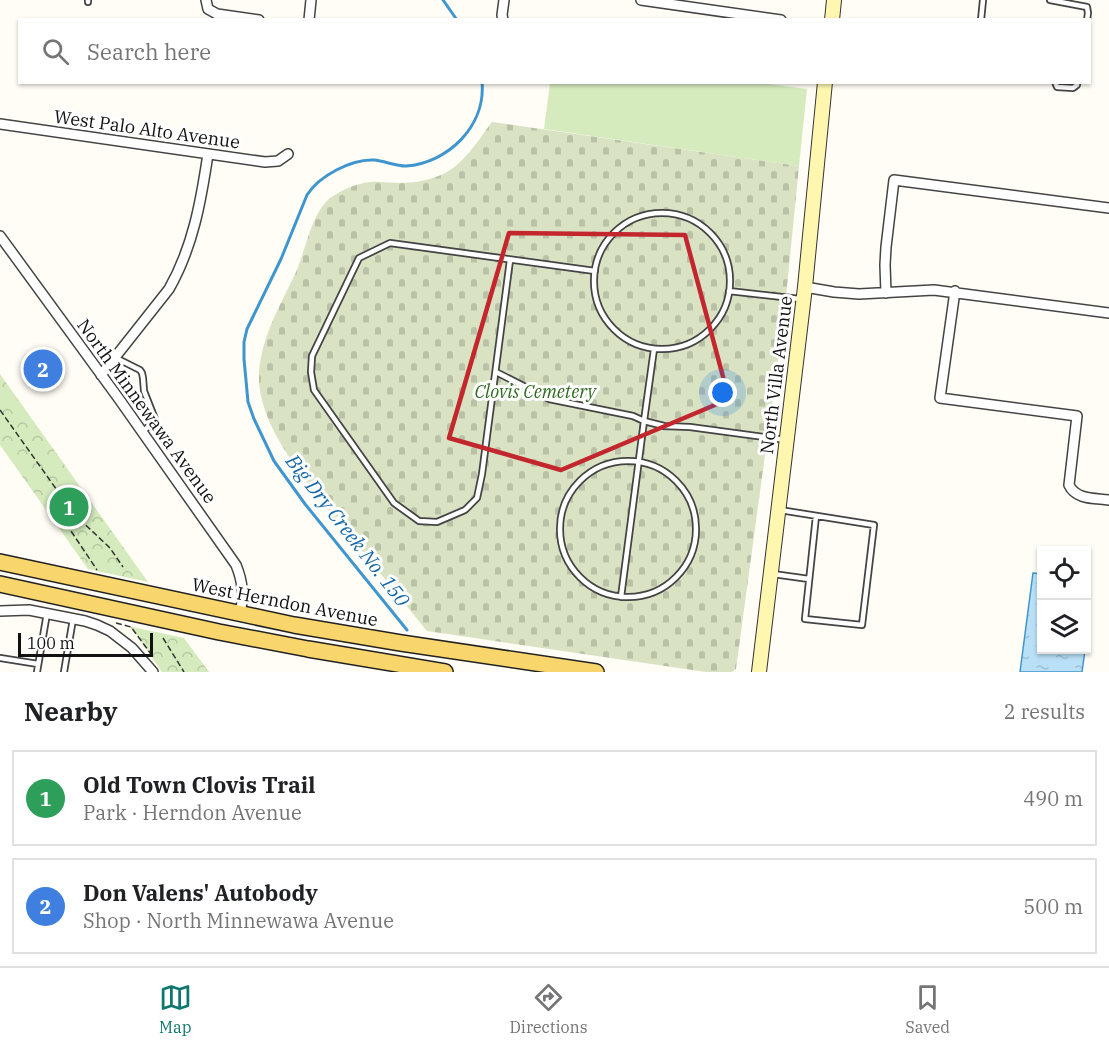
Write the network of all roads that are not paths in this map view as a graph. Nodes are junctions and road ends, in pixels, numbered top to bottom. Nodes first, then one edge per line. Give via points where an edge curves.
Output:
1 (206, 0) edge
2 (311, 0) edge
3 (504, 0) edge
4 (641, 0) edge
5 (834, 0) edge
6 (983, 0) edge
7 (1050, 0) edge
8 (244, 18) edge
9 (309, 18) edge
10 (503, 18) edge
11 (766, 18) edge
12 (832, 18) edge
13 (981, 18) edge
14 (1087, 18) edge
15 (825, 84) edge
16 (1056, 84) edge
17 (1077, 84) edge
18 (0, 124) edge
19 (208, 154) junction
20 (288, 154) dead end
21 (1109, 208) edge
22 (0, 236) edge
23 (510, 260) junction
24 (595, 271) junction
25 (729, 291) junction
26 (955, 291) junction
27 (804, 293) junction
28 (886, 293) junction
29 (1109, 313) edge
30 (654, 349) junction
31 (116, 357) junction
32 (496, 372) junction
33 (101, 375) junction
34 (644, 422) junction
35 (142, 432) junction
36 (786, 440) junction
37 (639, 462) junction
38 (1109, 500) edge
39 (778, 509) junction
40 (816, 516) junction
41 (0, 562) edge
42 (770, 574) junction
43 (809, 579) junction
44 (0, 584) edge
45 (621, 597) junction
46 (0, 611) edge
47 (47, 613) junction
48 (240, 614) junction
49 (73, 619) junction
50 (0, 658) edge
51 (38, 664) junction
52 (37, 672) edge
53 (64, 672) edge
54 (153, 672) edge
55 (444, 672) edge
56 (596, 672) edge
57 (759, 672) edge

1 - 8 street via 207,9 217,14
2 - 9 street
3 - 10 street
4 - 11 street
5 - 12 main road
6 - 13 lane
7 - 14 lane via 1087,7
15 - 27 main road, North Villa Avenue
16 - 17 lane via 1073,88
18 - 19 street, West Palo Alto Avenue
19 - 20 street, West Palo Alto Avenue via 273,162
19 - 31 street via 202,197 184,259 169,289
21 - 28 street via 894,180 886,248
22 - 33 street, North Minnewawa Avenue
23 - 24 lane
23 - 32 lane
23 - 32 lane via 390,243 359,258 312,356 311,372 314,390 394,503 419,521 437,522 465,510 477,498
24 - 25 lane via 608,239 623,225 642,216 662,213 682,216 713,236 729,269
24 - 30 lane via 596,297 603,316 634,344
25 - 27 lane
25 - 30 lane via 718,321 705,334 690,344
26 - 28 street
26 - 29 street
26 - 38 street via 940,398 1077,416 1069,485 1080,496
27 - 28 street
27 - 36 main road, North Villa Avenue
30 - 34 lane
31 - 33 street
31 - 35 lane via 142,373 155,419
32 - 34 lane via 549,399 633,416
33 - 35 street, North Minnewawa Avenue
34 - 36 lane
34 - 37 lane
35 - 48 street, North Minnewawa Avenue via 236,565 243,588
36 - 39 main road, North Villa Avenue
37 - 45 lane
37 - 45 lane via 673,478 686,493 695,519 694,548 674,580 658,591 640,597
37 - 45 lane via 619,462 583,478 562,511 563,550 571,568 593,587
39 - 40 lane
39 - 42 main road, North Villa Avenue
40 - 43 lane
40 - 43 lane via 874,525 862,625 805,619
41 - 48 main road, West Herndon Avenue
42 - 43 lane
42 - 57 main road, North Villa Avenue
44 - 55 main road via 308,650
46 - 47 street via 29,609
47 - 49 street
47 - 51 lane
48 - 56 main road, West Herndon Avenue via 402,644
49 - 53 lane
49 - 54 street via 110,631
50 - 51 lane
51 - 52 lane

